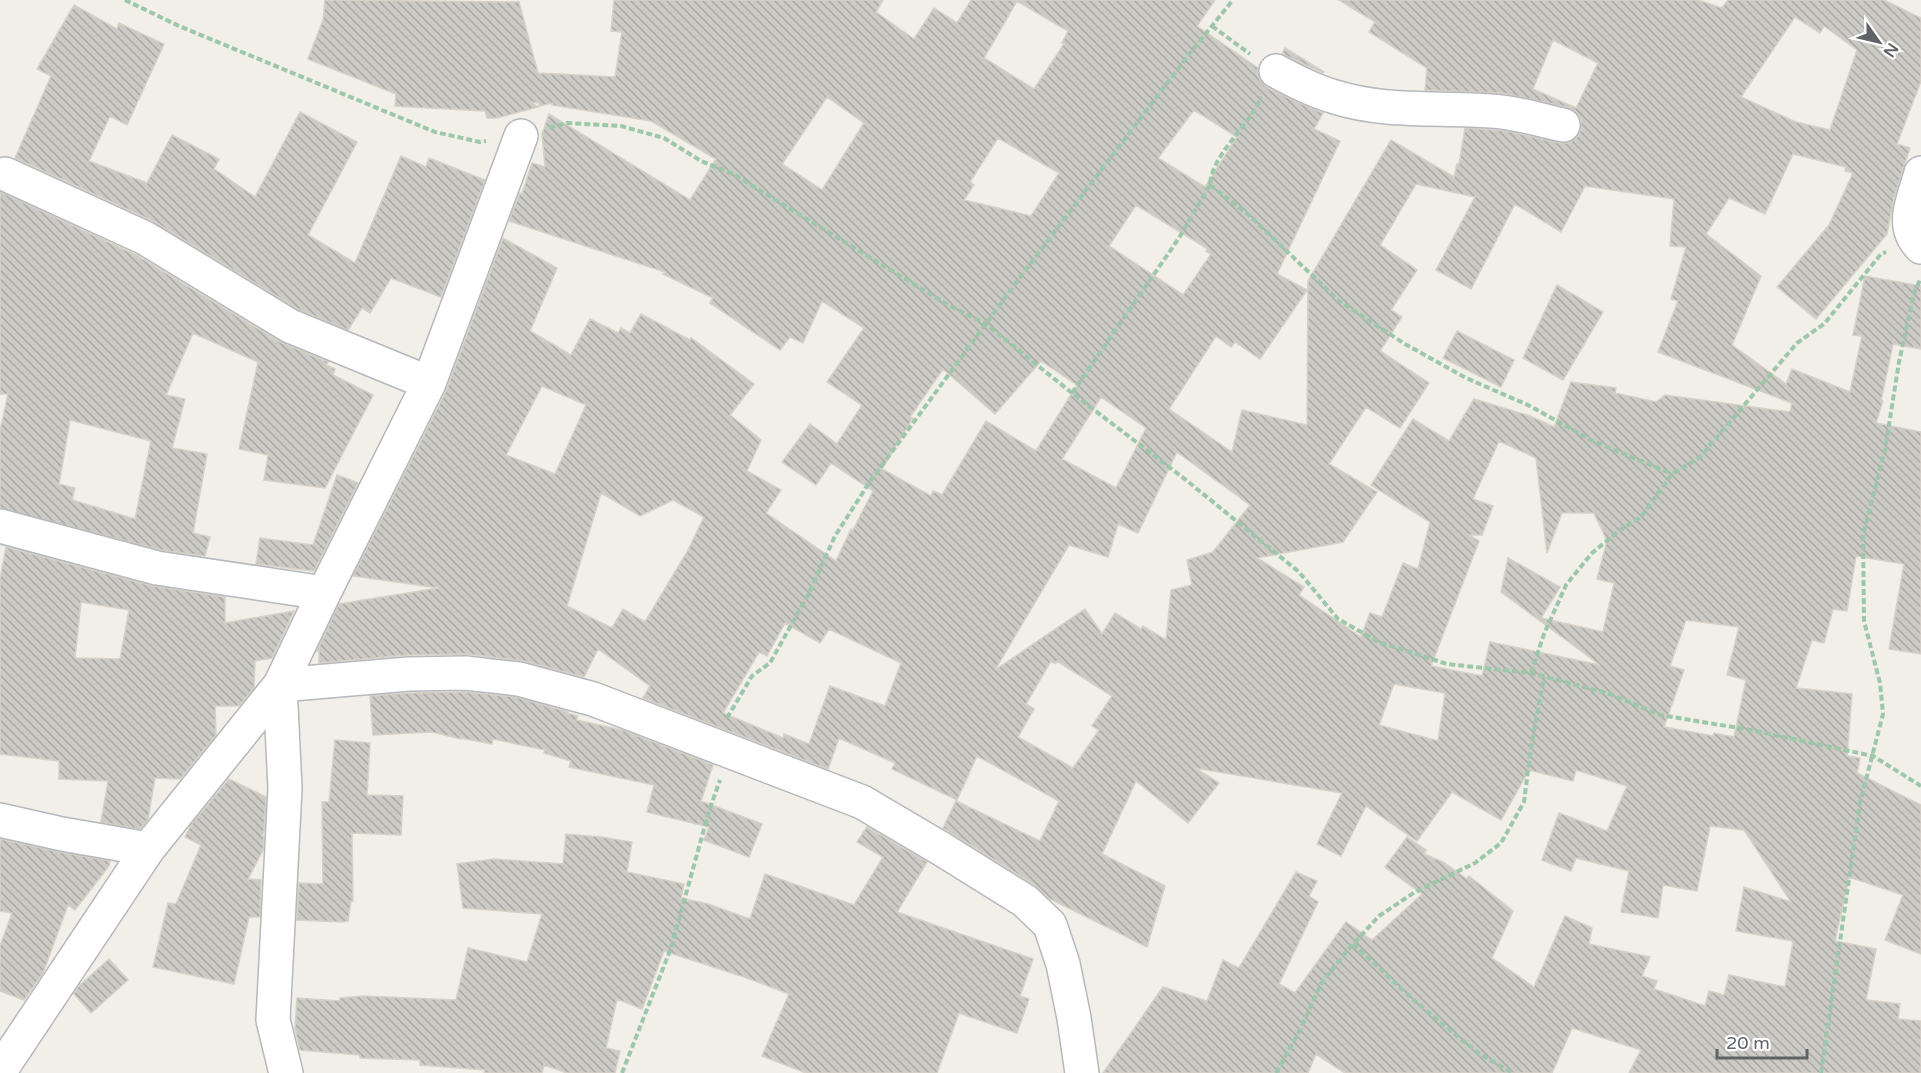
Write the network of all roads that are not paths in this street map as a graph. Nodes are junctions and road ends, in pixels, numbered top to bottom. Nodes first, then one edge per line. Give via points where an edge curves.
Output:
1 (1276, 71) road end
2 (1563, 125) dead end
3 (521, 136) road end
4 (1921, 173) edge
5 (5, 174) dead end
6 (1917, 242) edge
7 (429, 383) junction
8 (0, 526) edge
9 (324, 593) junction
10 (280, 685) junction
11 (0, 820) edge
12 (148, 849) junction
13 (0, 1071) edge
14 (286, 1073) edge
15 (1082, 1073) edge

1 - 2 street via 1310,89 1363,104 1493,111
3 - 7 street
4 - 6 street via 1908,222
5 - 7 street via 145,238 290,326
7 - 9 street
8 - 9 street via 157,568
9 - 10 street
10 - 12 street
10 - 14 street via 285,788 273,1020
10 - 15 street via 443,673 519,678 593,699 861,802 1025,901 1050,925 1064,964
11 - 12 street
12 - 13 street

